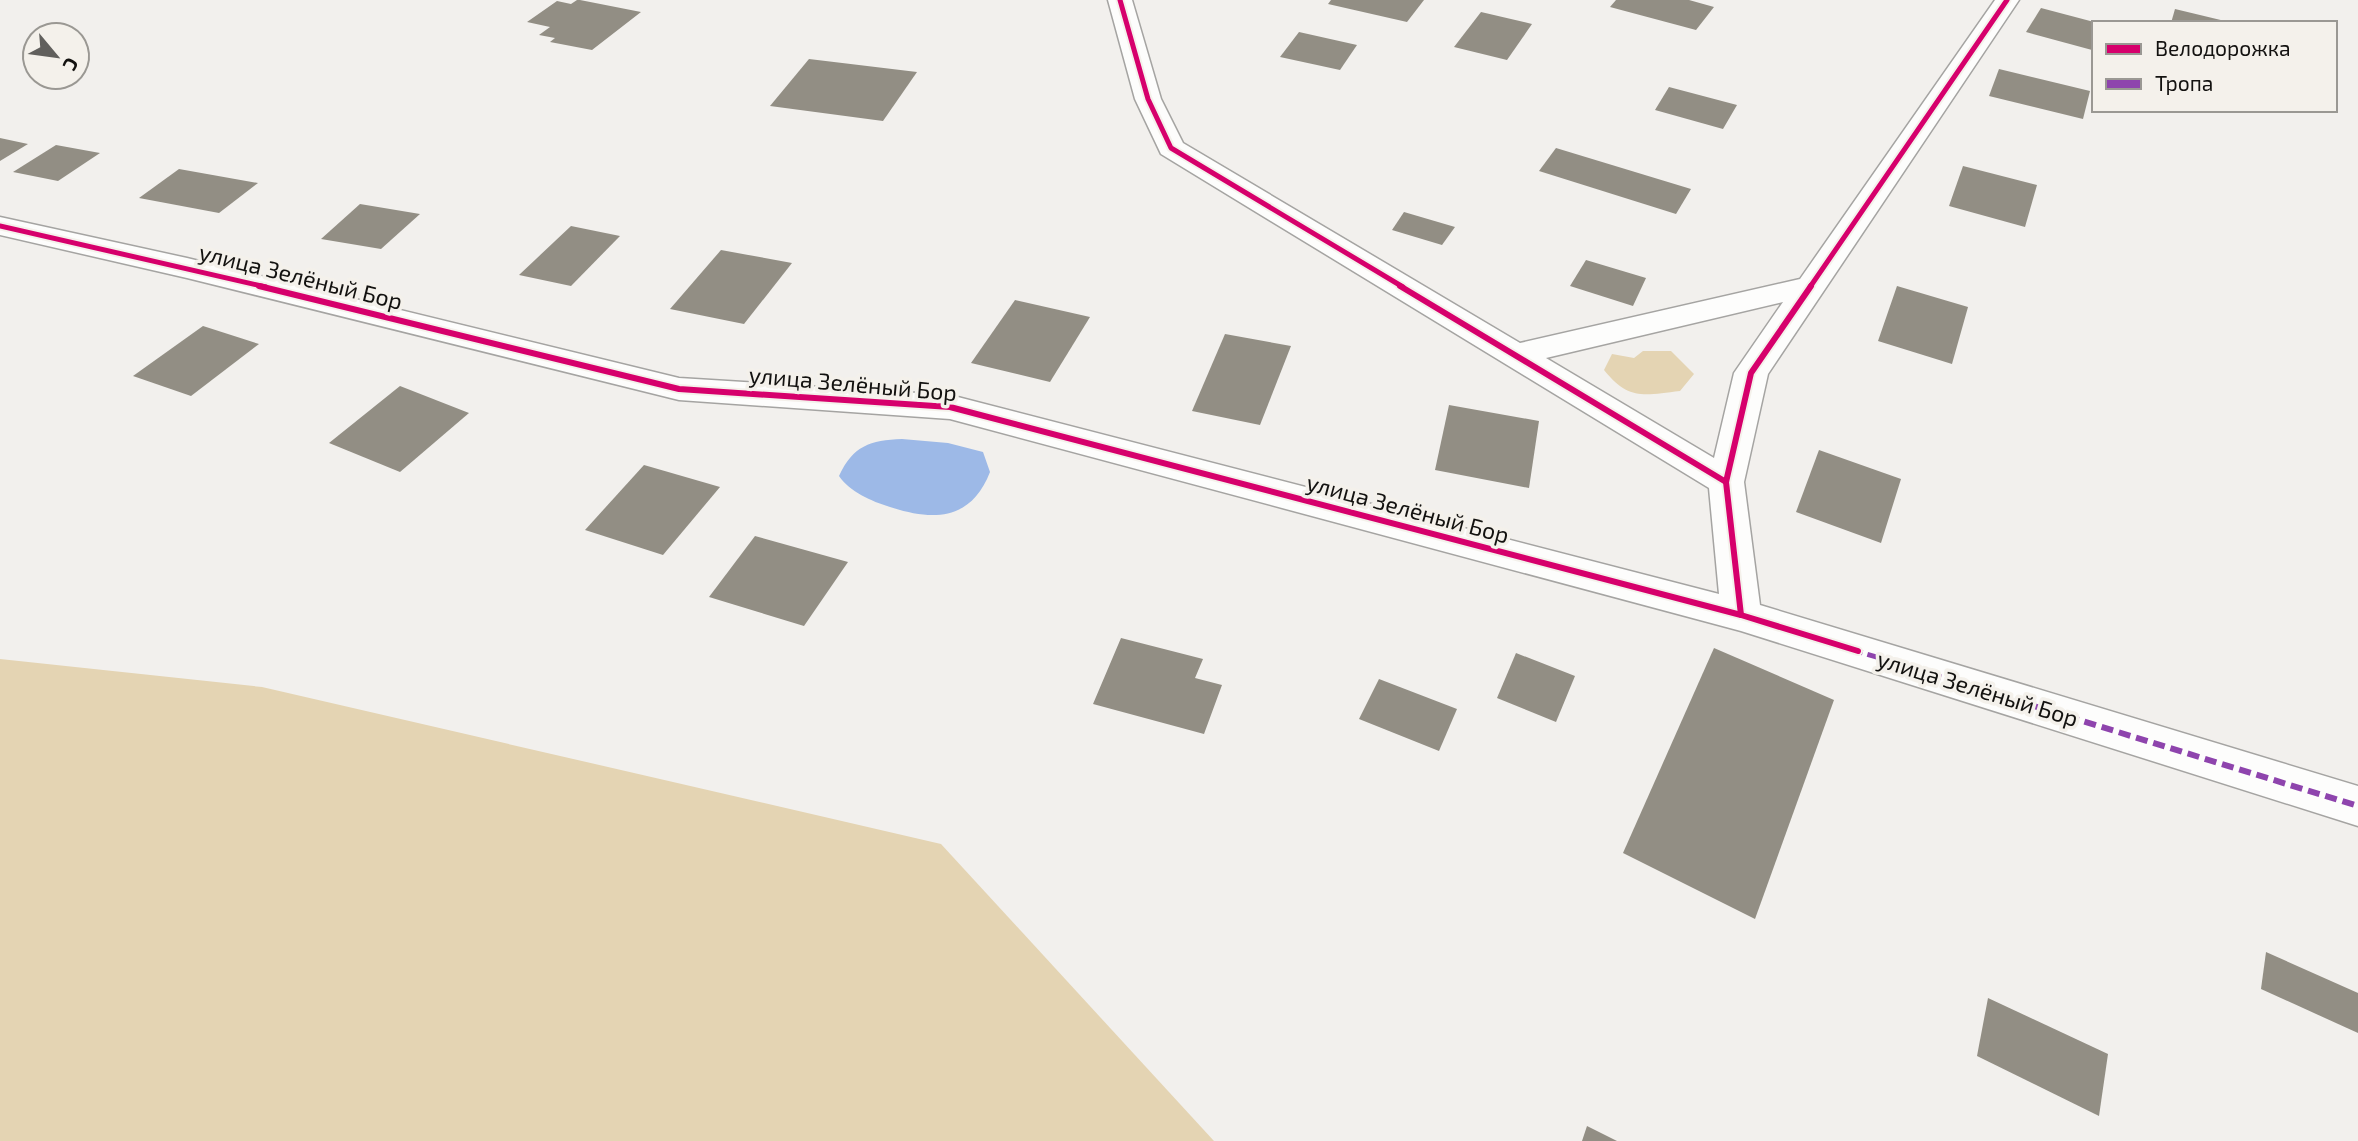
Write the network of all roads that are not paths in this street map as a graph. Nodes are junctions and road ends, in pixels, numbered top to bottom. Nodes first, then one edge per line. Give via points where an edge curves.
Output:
1 (1120, 0) edge
2 (2007, 0) edge
3 (0, 226) edge
4 (1810, 286) junction
5 (1514, 355) junction
6 (1726, 482) junction
7 (1741, 615) junction
8 (2358, 806) edge

1 - 5 street via 1148,99 1171,148
2 - 4 street
3 - 7 street, улица Зелёный Бор via 679,389 950,407
4 - 5 street
4 - 6 street via 1751,373
5 - 6 street
6 - 7 street
7 - 8 street, улица Зелёный Бор

